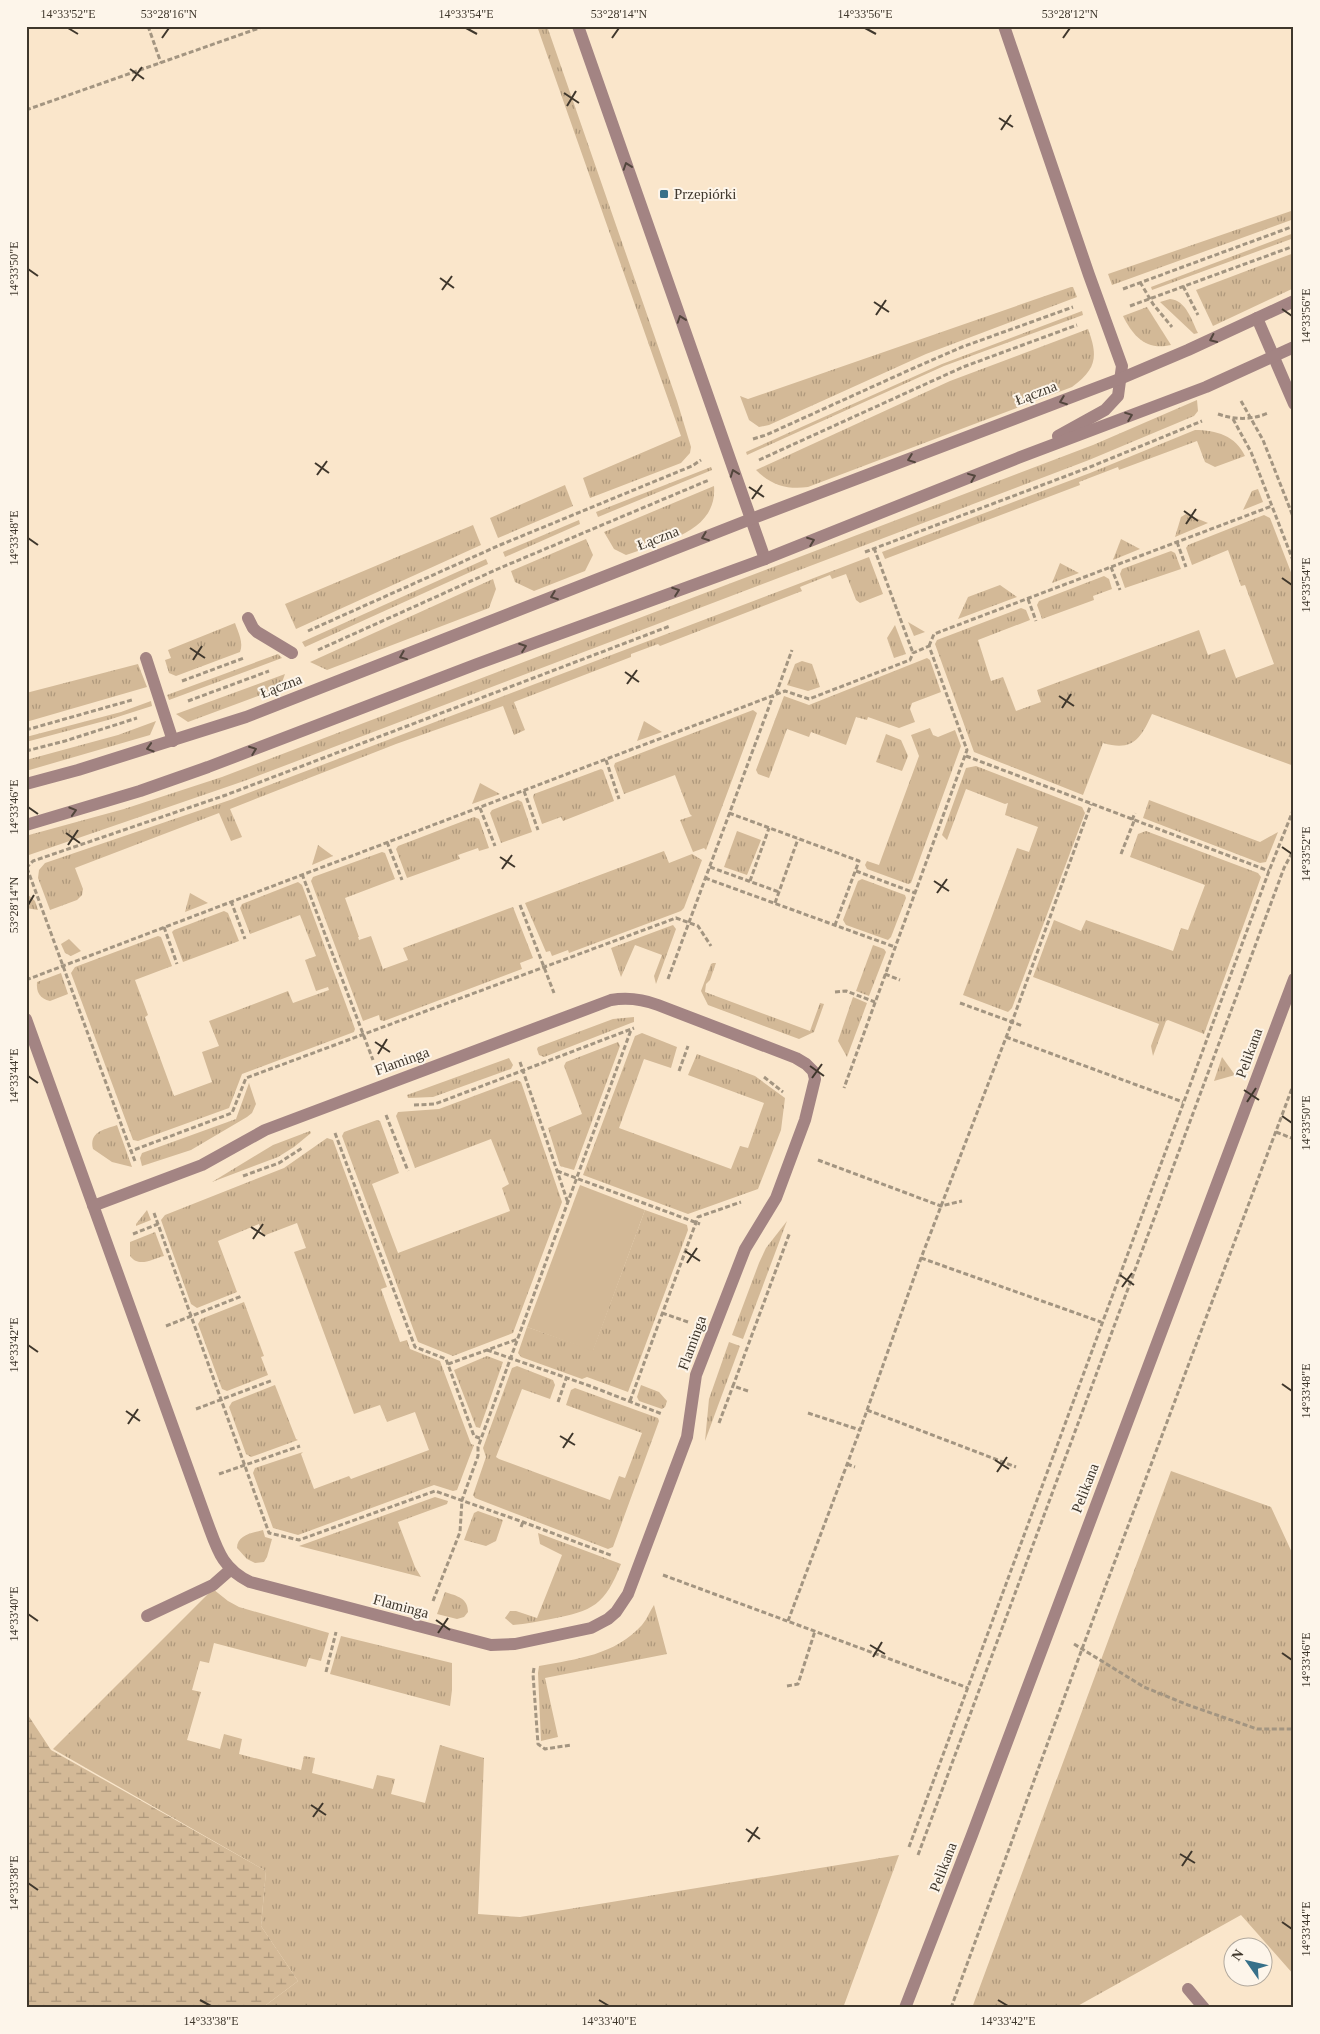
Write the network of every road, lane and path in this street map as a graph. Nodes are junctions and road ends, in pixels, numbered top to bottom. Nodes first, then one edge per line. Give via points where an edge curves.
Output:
1 (148, 26) edge
2 (265, 26) edge
3 (578, 26) edge
4 (1004, 26) edge
5 (161, 63) junction
6 (26, 110) edge
7 (1294, 226) edge
8 (1294, 246) edge
9 (1140, 282) junction
10 (1183, 286) junction
11 (1115, 292) dead end
12 (1149, 298) junction
13 (1294, 301) edge
14 (1080, 304) dead end
15 (1128, 306) dead end
16 (1257, 318) junction
17 (1201, 321) dead end
18 (1086, 322) dead end
19 (1176, 333) dead end
20 (1294, 347) edge
21 (1274, 357) junction
22 (1122, 378) junction
23 (1294, 404) edge
24 (1218, 414) dead end
25 (1260, 416) dead end
26 (1250, 418) junction
27 (1232, 419) junction
28 (750, 440) dead end
29 (708, 457) dead end
30 (1018, 458) junction
31 (751, 464) dead end
32 (713, 478) dead end
33 (1272, 506) junction
34 (751, 519) junction
35 (1294, 519) edge
36 (1177, 542) junction
37 (874, 548) dead end
38 (765, 559) junction
39 (1294, 562) edge
40 (1111, 567) junction
41 (1186, 567) dead end
42 (1120, 590) dead end
43 (1028, 599) junction
44 (248, 618) dead end
45 (1036, 621) dead end
46 (308, 631) dead end
47 (929, 646) junction
48 (792, 650) dead end
49 (913, 652) junction
50 (292, 653) dead end
51 (313, 653) dead end
52 (250, 656) dead end
53 (146, 658) dead end
54 (270, 671) dead end
55 (178, 683) dead end
56 (774, 695) junction
57 (140, 697) dead end
58 (163, 710) junction
59 (26, 730) edge
60 (173, 741) junction
61 (26, 751) edge
62 (966, 756) junction
63 (606, 760) junction
64 (26, 784) edge
65 (524, 791) junction
66 (619, 799) dead end
67 (1090, 804) junction
68 (480, 808) junction
69 (1294, 808) edge
70 (729, 813) junction
71 (1135, 813) dead end
72 (1133, 821) junction
73 (26, 825) edge
74 (769, 828) junction
75 (538, 830) dead end
76 (798, 839) junction
77 (388, 842) junction
78 (495, 846) dead end
79 (1294, 848) edge
80 (1121, 854) dead end
81 (710, 867) junction
82 (27, 868) edge
83 (856, 871) junction
84 (1269, 871) junction
85 (302, 874) junction
86 (705, 878) junction
87 (402, 880) dead end
88 (750, 881) junction
89 (779, 892) junction
90 (915, 892) junction
91 (231, 901) junction
92 (775, 903) junction
93 (520, 905) dead end
94 (689, 923) junction
95 (835, 925) junction
96 (164, 927) junction
97 (245, 939) dead end
98 (712, 946) dead end
99 (895, 947) junction
100 (177, 964) dead end
101 (64, 965) junction
102 (545, 967) junction
103 (885, 974) junction
104 (1294, 979) edge
105 (26, 980) edge
106 (900, 980) dead end
107 (665, 986) dead end
108 (835, 992) dead end
109 (557, 1000) dead end
110 (875, 1002) junction
111 (960, 1003) dead end
112 (26, 1019) edge
113 (1012, 1022) junction
114 (637, 1026) dead end
115 (1023, 1026) dead end
116 (631, 1030) junction
117 (363, 1034) junction
118 (1006, 1037) junction
119 (680, 1042) dead end
120 (688, 1046) junction
121 (697, 1049) dead end
122 (518, 1054) dead end
123 (376, 1067) dead end
124 (524, 1071) junction
125 (679, 1071) dead end
126 (761, 1075) dead end
127 (1294, 1083) edge
128 (784, 1093) dead end
129 (842, 1093) dead end
130 (1183, 1102) junction
131 (408, 1106) dead end
132 (384, 1111) dead end
133 (1276, 1132) junction
134 (327, 1133) dead end
135 (1294, 1139) edge
136 (306, 1144) dead end
137 (132, 1151) junction
138 (820, 1152) dead end
139 (817, 1160) junction
140 (137, 1167) dead end
141 (814, 1169) dead end
142 (408, 1170) dead end
143 (557, 1171) junction
144 (237, 1179) dead end
145 (577, 1179) junction
146 (747, 1200) dead end
147 (962, 1201) dead end
148 (568, 1204) junction
149 (93, 1206) junction
150 (941, 1206) junction
151 (152, 1207) dead end
152 (163, 1211) dead end
153 (155, 1215) junction
154 (696, 1222) junction
155 (700, 1224) dead end
156 (791, 1230) dead end
157 (920, 1258) junction
158 (242, 1296) dead end
159 (662, 1313) junction
160 (191, 1316) junction
161 (1101, 1322) junction
162 (695, 1325) dead end
163 (164, 1327) dead end
164 (518, 1339) junction
165 (487, 1350) junction
166 (511, 1358) junction
167 (448, 1364) junction
168 (566, 1378) junction
169 (273, 1380) dead end
170 (748, 1391) dead end
171 (222, 1400) junction
172 (630, 1401) junction
173 (558, 1402) dead end
174 (194, 1410) dead end
175 (867, 1410) junction
176 (808, 1413) dead end
177 (665, 1420) dead end
178 (860, 1430) junction
179 (482, 1439) junction
180 (300, 1446) dead end
181 (847, 1464) junction
182 (245, 1465) junction
183 (855, 1467) dead end
184 (1016, 1467) dead end
185 (217, 1475) dead end
186 (462, 1500) junction
187 (523, 1522) junction
188 (521, 1527) dead end
189 (615, 1557) dead end
190 (230, 1570) junction
191 (657, 1572) dead end
192 (432, 1602) dead end
193 (147, 1616) dead end
194 (788, 1621) junction
195 (1050, 1630) junction
196 (814, 1631) junction
197 (1082, 1650) junction
198 (535, 1662) dead end
199 (787, 1686) dead end
200 (968, 1688) junction
201 (1294, 1729) edge
202 (571, 1745) dead end
203 (909, 1847) dead end
204 (918, 1855) dead end
205 (1188, 1990) dead end
206 (905, 2008) edge
207 (951, 2008) edge
208 (1204, 2008) edge

1 - 5 path
2 - 5 path
34 -> 3 street
4 - 22 street via 1122,366
5 - 6 path
7 - 9 path
8 - 10 path
9 - 11 path
9 - 12 path
10 - 12 path
10 - 17 path
12 - 15 path
12 - 19 path
13 - 16 street, Łączna
14 - 28 path via 954,350
16 - 21 street
16 -> 22 street, Łączna
18 - 31 path via 963,367
20 - 21 street
21 - 23 street
30 -> 21 street via 1206,387
22 - 30 street via 1118,396 1105,410
22 -> 34 street, Łączna
24 - 27 path
25 - 26 path
26 - 27 path
26 - 35 path via 1263,440
27 - 33 path via 1251,452
29 - 46 path
38 -> 30 street
32 - 51 path via 500,568
33 - 36 path
33 - 39 path
34 - 38 street
34 -> 60 street, Łączna via 246,717
36 - 40 path
36 - 41 path
37 - 49 path
73 -> 38 street via 208,767
40 - 42 path
40 - 43 path
43 - 45 path
43 - 47 path via 934,634
44 - 50 street via 257,632
47 - 49 path
47 - 62 path via 967,750
48 - 56 path
49 - 56 path via 910,660 809,699 785,691
52 - 55 path
53 - 58 street
54 - 58 path
56 - 63 path
56 - 70 path
57 - 59 path
58 - 60 street
58 - 61 path via 65,742
60 -> 64 street, Łączna
62 - 67 path
62 - 90 path
63 - 65 path
63 - 66 path
65 - 68 path
65 - 75 path
67 - 72 path
67 - 113 path
68 - 77 path
68 - 78 path
69 - 84 path
70 - 74 path
70 - 81 path
71 - 72 path
72 - 80 path
72 - 84 path
74 - 76 path
74 - 88 path
76 - 83 path via 859,862
76 - 89 path
77 - 85 path
77 - 87 path
79 - 204 path
81 - 86 path
81 - 88 path
82 - 101 path
83 - 90 path
83 - 95 path
84 - 130 path
85 - 91 path
85 - 117 path
86 - 92 path
86 - 94 path
88 - 89 path
89 - 92 path
90 - 99 path
91 - 96 path
91 - 97 path
92 - 95 path
93 - 102 path
94 - 98 path via 698,926
94 - 102 path via 676,918
94 - 107 path
95 - 99 path
96 - 100 path
96 - 101 path
99 - 103 path
101 - 105 path
101 - 137 path
102 - 109 path
102 - 117 path
103 - 106 path
103 - 110 path
104 - 195 street, Pelikana
108 - 110 path via 846,991
110 - 129 path
111 - 113 path
112 - 149 street, Flaminga
113 - 115 path
113 - 118 path
114 - 116 path
116 - 124 path
116 - 145 path
117 - 123 path
117 - 137 path via 246,1078 232,1113
118 - 130 path
118 - 150 path
119 - 120 path
120 - 121 path
120 - 125 path
122 - 124 path
124 - 131 path via 435,1104
124 - 143 path
126 - 128 path
127 - 133 path
130 - 161 path
132 - 142 path
133 - 135 path
133 - 197 path
134 - 167 path via 334,1130 415,1347 446,1359
136 - 144 path via 279,1163
137 - 140 path
138 - 139 path
139 - 141 path
139 - 150 path
143 - 145 path
143 - 148 path
145 - 148 path
145 - 154 path
146 - 154 path via 698,1217
147 - 150 path
148 - 164 path
149 - 190 street, Flaminga via 216,1546
149 - 190 street, Flaminga via 202,1165 265,1130 611,1000 639,999 658,1005 796,1058 812,1071 815,1087 805,1120 776,1198 745,1249 696,1375 688,1437 633,1584 625,1601 612,1616 580,1632 516,1644 491,1645 250,1582
150 - 157 path
151 - 153 path
152 - 153 path
153 - 160 path
154 - 155 path
154 - 159 path
156 - 170 path via 733,1386
157 - 161 path
157 - 175 path
158 - 160 path
159 - 162 path
159 - 172 path
160 - 163 path
160 - 171 path
161 - 200 path
164 - 165 path
164 - 166 path
165 - 166 path
165 - 167 path
166 - 168 path
166 - 179 path
167 - 179 path via 474,1436
168 - 172 path
168 - 173 path
169 - 171 path
171 - 174 path
171 - 182 path
172 - 177 path via 662,1414
175 - 178 path
175 - 184 path
176 - 178 path
178 - 181 path
179 - 186 path
180 - 182 path
181 - 183 path
181 - 194 path
182 - 185 path
182 - 186 path via 269,1532 299,1540 435,1491
186 - 187 path
186 - 192 path via 460,1532
187 - 188 path
187 - 189 path
190 - 193 street via 213,1585
191 - 194 path
194 - 196 path
195 - 197 path
195 - 206 street, Pelikana
196 - 199 path via 798,1684
196 - 200 path
197 - 201 path via 1144,1687 1188,1705 1257,1729
197 - 207 path
198 - 202 path via 538,1744 545,1749
200 - 203 path
205 - 208 street

